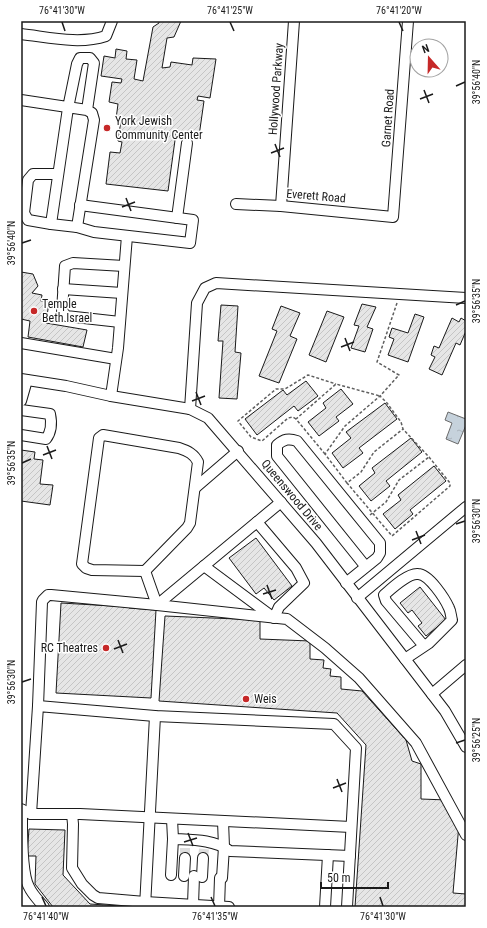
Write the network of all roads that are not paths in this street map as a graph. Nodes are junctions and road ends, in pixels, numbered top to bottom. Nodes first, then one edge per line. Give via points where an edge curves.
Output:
1 (112, 21) edge
2 (294, 21) edge
3 (408, 21) edge
4 (21, 34) edge
5 (21, 100) edge
6 (68, 108) junction
7 (87, 110) junction
8 (187, 143) dead end
9 (58, 174) junction
10 (236, 204) dead end
11 (80, 205) junction
12 (281, 206) junction
13 (393, 216) joint
14 (177, 218) junction
15 (51, 224) junction
16 (77, 227) junction
17 (127, 236) junction
18 (124, 266) junction
19 (63, 289) junction
20 (122, 293) junction
21 (466, 298) edge
22 (120, 322) junction
23 (21, 343) edge
24 (116, 359) junction
25 (24, 379) edge
26 (111, 396) junction
27 (21, 401) edge
28 (190, 409) junction
29 (21, 410) edge
30 (21, 435) edge
31 (238, 451) junction
32 (195, 488) junction
33 (281, 502) junction
34 (466, 508) edge
35 (257, 522) junction
36 (204, 566) junction
37 (366, 567) junction
38 (144, 571) junction
39 (346, 583) junction
40 (357, 598) junction
41 (157, 605) junction
42 (274, 618) junction
43 (424, 646) junction
44 (406, 659) junction
45 (466, 665) edge
46 (432, 694) junction
47 (38, 706) junction
48 (156, 716) junction
49 (465, 743) edge
50 (25, 811) edge
51 (72, 814) junction
52 (151, 817) junction
53 (172, 819) junction
54 (224, 822) junction
55 (351, 827) junction
56 (466, 835) edge
57 (172, 839) junction
58 (224, 847) junction
59 (185, 848) junction
60 (204, 849) junction
61 (328, 855) junction
62 (350, 856) junction
63 (171, 875) dead end
64 (194, 876) junction
65 (145, 905) edge
66 (192, 905) junction
67 (219, 906) edge
68 (44, 907) edge
69 (227, 907) edge
70 (325, 907) edge
71 (347, 907) edge

1 - 4 street via 106,36 95,40
2 - 12 street, Hollywood Parkway
3 - 13 street, Garnet Road
5 - 6 street
6 - 7 street
6 - 7 street via 78,61 82,57 93,60 94,67
6 - 9 street
7 - 11 street via 92,113 94,120
8 - 14 street
9 - 15 street
9 - 15 street via 33,174 28,180 24,213 28,220
10 - 12 street, Everett Road
11 - 14 street
11 - 16 street
12 - 13 street, Everett Road
14 - 17 street via 193,220 190,243
15 - 16 street
16 - 17 street
17 - 18 street
18 - 19 street via 73,263 65,266
18 - 20 street
19 - 20 street
19 - 22 street via 62,310 66,316
20 - 22 street
21 - 28 street via 216,283 205,288 197,303
22 - 24 street
23 - 24 street
24 - 26 street
25 - 26 street, Queenswood Drive
25 - 27 street
26 - 28 street, Queenswood Drive
28 - 31 street, Queenswood Drive via 208,418
29 - 30 street via 50,414 52,421 50,434 46,439
31 - 32 street
31 - 33 street, Queenswood Drive
32 - 38 street via 188,528
32 - 38 street via 198,462 189,451 103,435 99,438 82,564 92,570
33 - 35 street
33 - 39 street, Queenswood Drive
34 - 40 street
35 - 36 street
35 - 42 street via 296,568 304,583 279,607
36 - 41 street
36 - 42 street
37 - 37 street via 378,558 380,543 297,441 283,440 277,444 276,456
37 - 39 street
38 - 41 street
39 - 40 street, Queenswood Drive
40 - 44 street, Queenswood Drive
41 - 42 street
41 - 47 street via 51,595 45,597 42,602
42 - 56 street via 286,620 325,648 359,678 416,742
43 - 43 street via 452,620 450,609 437,589 426,576 418,574 409,576 384,595 386,601
43 - 44 street
44 - 46 street, Queenswood Drive
45 - 46 street
46 - 49 street, Queenswood Drive
47 - 48 street
47 - 50 street
48 - 52 street
48 - 55 street via 334,724 356,748
50 - 51 street
50 - 68 street via 24,869 28,886
51 - 52 street
51 - 65 street via 72,868 82,884 98,898
52 - 53 street
52 - 65 street
53 - 54 street
53 - 57 street
54 - 55 street
54 - 58 street
55 - 62 street
57 - 59 street
57 - 63 street
58 - 60 street
58 - 61 street via 230,851
58 - 67 street
59 - 60 street
59 - 64 street
60 - 64 street
61 - 62 street
61 - 70 street
62 - 71 street
64 - 66 street
65 - 66 street
66 - 67 street
67 - 69 street

